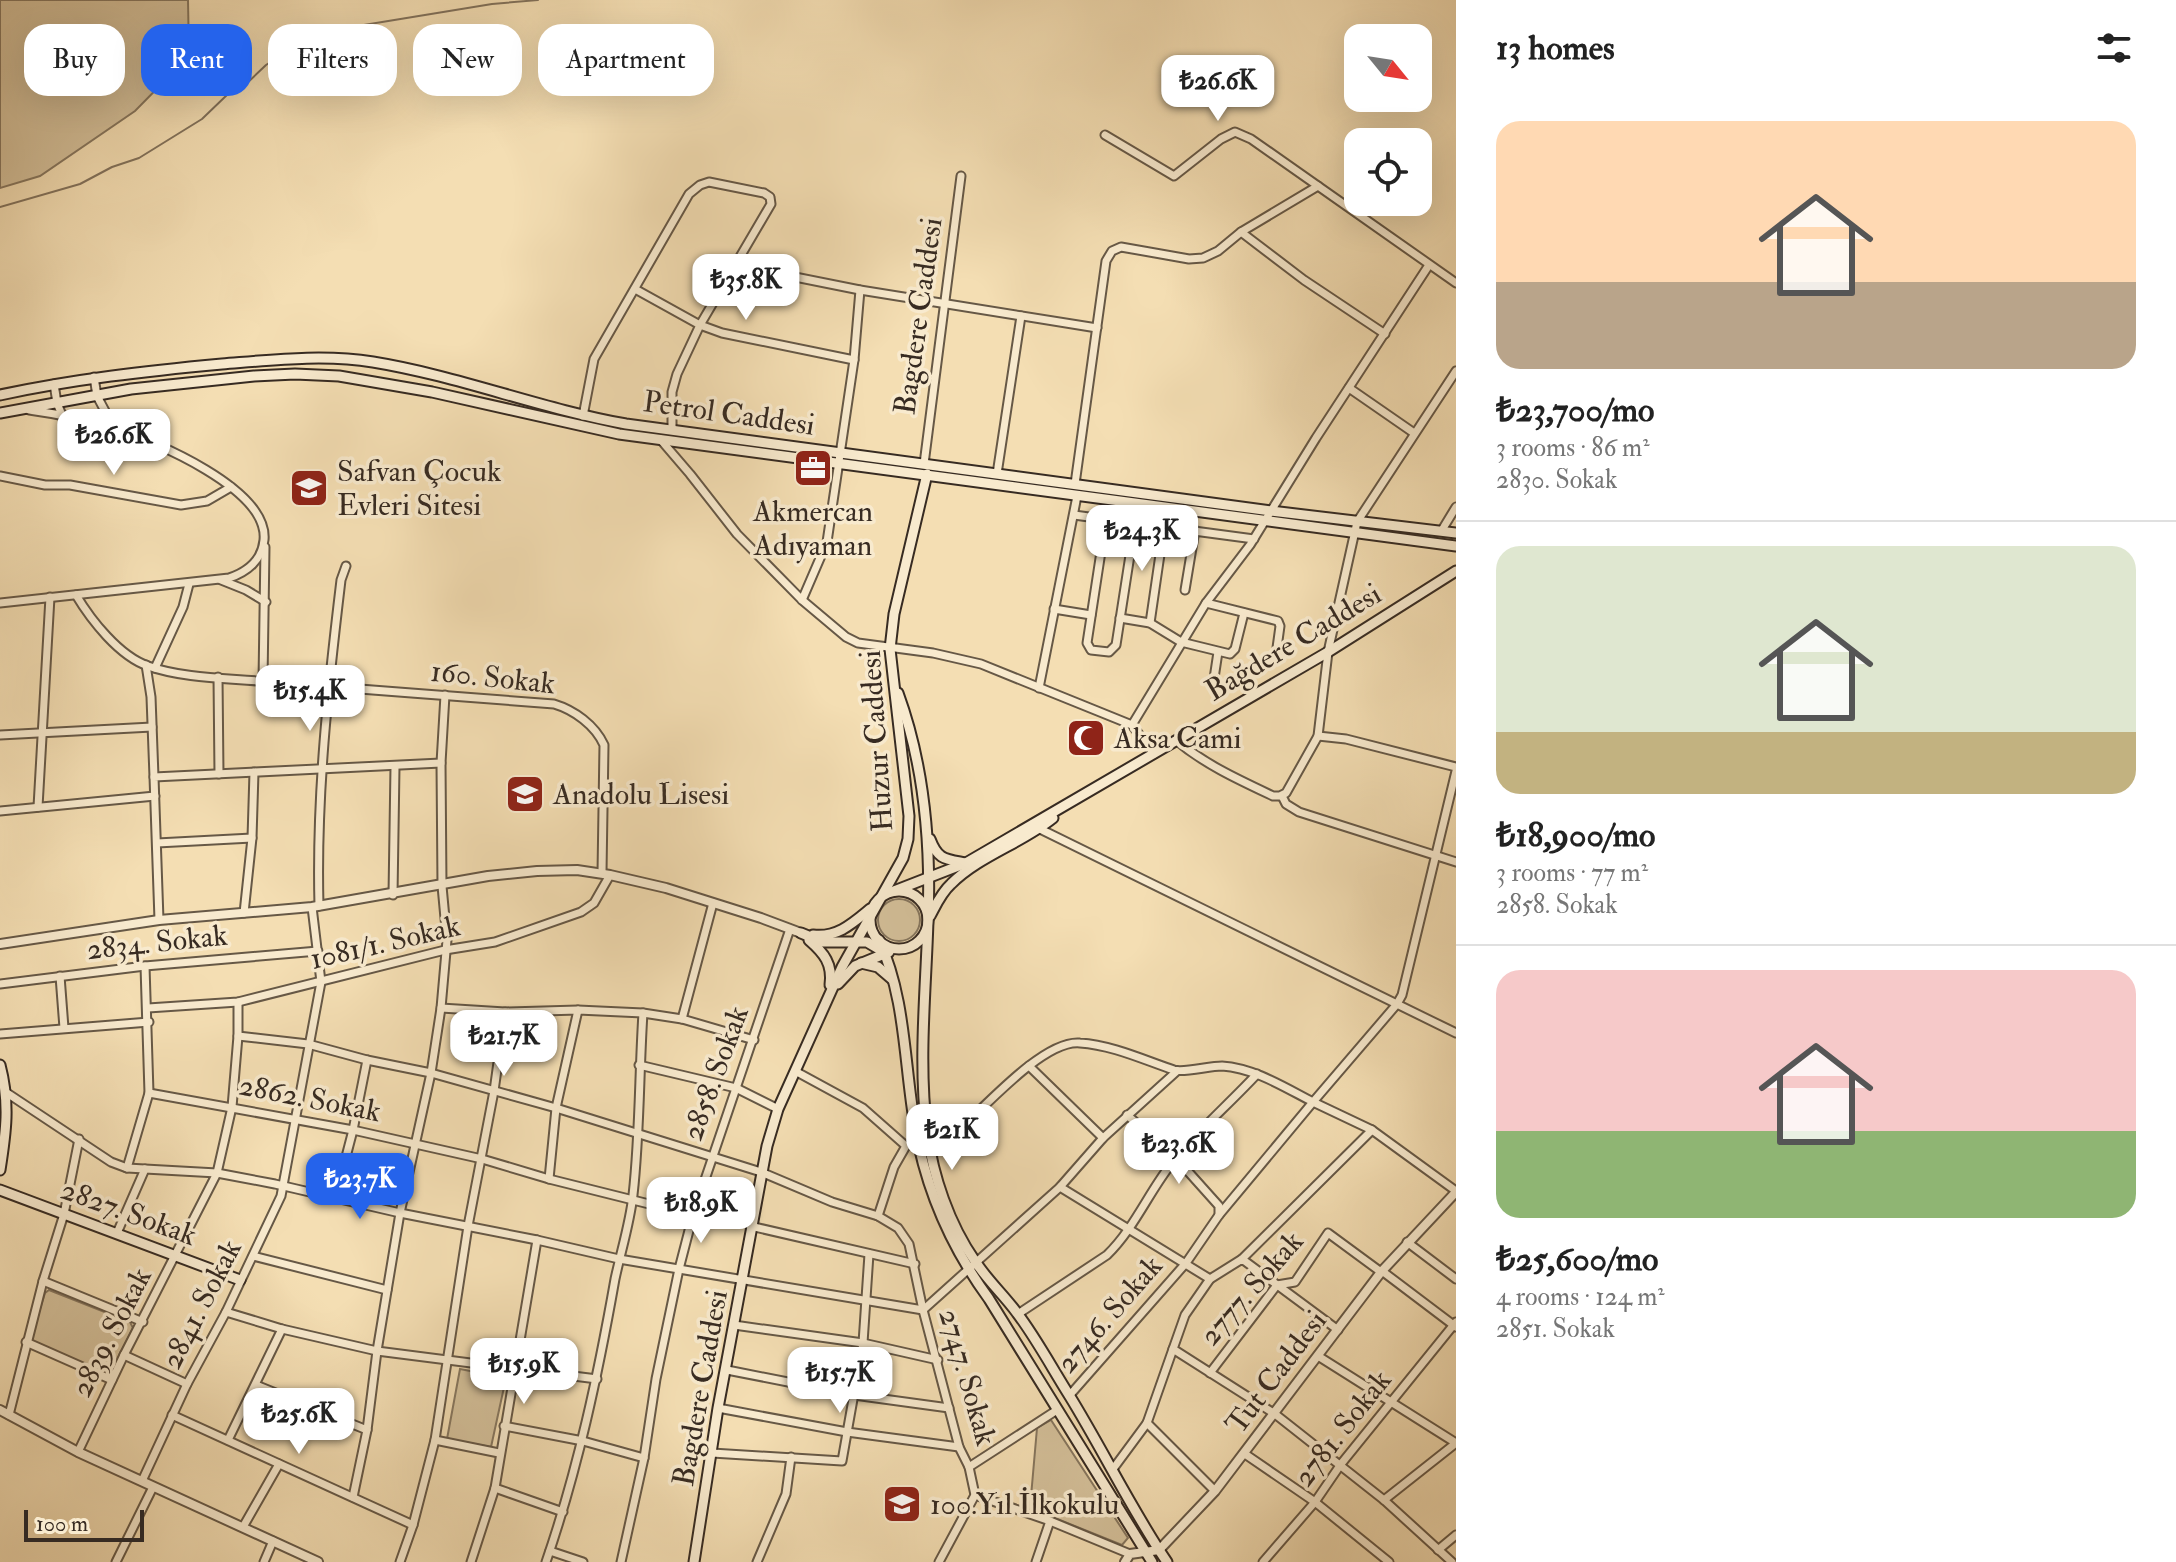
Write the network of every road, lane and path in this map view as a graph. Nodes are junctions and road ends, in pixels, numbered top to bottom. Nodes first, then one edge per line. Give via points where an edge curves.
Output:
1 (1105, 135) dead end
2 (961, 176) dead end
3 (1318, 186) junction
4 (1241, 232) junction
5 (735, 265) junction
6 (1429, 265) junction
7 (1456, 283) edge
8 (635, 289) junction
9 (860, 290) junction
10 (944, 303) junction
11 (1021, 316) junction
12 (700, 325) junction
13 (1097, 328) junction
14 (1385, 334) junction
15 (854, 360) junction
16 (94, 377) junction
17 (1455, 377) edge
18 (54, 384) junction
19 (1349, 388) junction
20 (0, 395) edge
21 (97, 396) junction
22 (57, 403) junction
23 (24, 409) junction
24 (0, 413) edge
25 (62, 415) junction
26 (583, 416) junction
27 (114, 428) junction
28 (672, 429) junction
29 (1414, 433) junction
30 (659, 439) junction
31 (840, 457) junction
32 (925, 469) junction
33 (997, 474) junction
34 (0, 476) edge
35 (1075, 484) junction
36 (231, 487) junction
37 (1077, 496) junction
38 (1456, 507) edge
39 (1271, 511) junction
40 (1074, 515) junction
41 (1106, 519) junction
42 (1265, 521) junction
43 (1135, 523) junction
44 (1164, 527) junction
45 (1356, 528) junction
46 (1195, 530) junction
47 (1442, 530) junction
48 (1456, 533) edge
49 (264, 536) junction
50 (1254, 539) junction
51 (1456, 546) edge
52 (346, 566) dead end
53 (1456, 571) edge
54 (221, 580) junction
55 (189, 584) junction
56 (1185, 590) dead end
57 (76, 595) junction
58 (50, 597) junction
59 (802, 600) junction
60 (266, 602) junction
61 (0, 603) edge
62 (1206, 603) junction
63 (1054, 609) junction
64 (1244, 613) junction
65 (1091, 615) junction
66 (1120, 618) junction
67 (1150, 623) junction
68 (1181, 642) junction
69 (890, 649) junction
70 (1218, 652) junction
71 (1328, 652) junction
72 (1276, 655) dead end
73 (146, 665) junction
74 (155, 668) junction
75 (892, 674) junction
76 (218, 677) junction
77 (263, 681) junction
78 (1213, 685) dead end
79 (328, 687) junction
80 (1039, 688) junction
81 (445, 695) junction
82 (1132, 725) junction
83 (152, 727) junction
84 (43, 734) junction
85 (0, 735) edge
86 (1318, 736) junction
87 (1176, 740) junction
88 (1154, 754) junction
89 (441, 763) junction
90 (395, 767) junction
91 (322, 769) junction
92 (1456, 769) edge
93 (254, 772) junction
94 (219, 774) junction
95 (154, 777) junction
96 (155, 796) junction
97 (1282, 796) junction
98 (38, 807) junction
99 (0, 811) edge
100 (1036, 826) junction
101 (926, 828) junction
102 (252, 838) junction
103 (157, 843) junction
104 (1435, 856) junction
105 (1456, 862) edge
106 (966, 863) junction
107 (606, 874) junction
108 (928, 879) junction
109 (442, 886) junction
110 (894, 891) junction
111 (393, 895) junction
112 (713, 903) junction
113 (876, 904) junction
114 (316, 907) junction
115 (244, 913) junction
116 (928, 919) junction
117 (159, 920) junction
118 (790, 929) junction
119 (801, 933) junction
120 (855, 940) junction
121 (879, 940) junction
122 (0, 944) edge
123 (900, 948) junction
124 (445, 950) junction
125 (318, 951) junction
126 (885, 953) junction
127 (861, 963) junction
128 (145, 966) junction
129 (60, 976) junction
130 (321, 982) junction
131 (895, 982) junction
132 (0, 984) edge
133 (829, 996) junction
134 (238, 1002) junction
135 (1397, 1004) junction
136 (148, 1008) junction
137 (441, 1008) junction
138 (578, 1010) junction
139 (505, 1012) junction
140 (643, 1013) junction
141 (682, 1019) junction
142 (149, 1022) junction
143 (64, 1028) junction
144 (1456, 1033) edge
145 (0, 1034) edge
146 (238, 1036) junction
147 (754, 1040) junction
148 (308, 1044) junction
149 (367, 1060) junction
150 (0, 1065) edge
151 (639, 1065) junction
152 (1029, 1066) junction
153 (795, 1071) junction
154 (1177, 1071) junction
155 (431, 1073) junction
156 (1257, 1074) junction
157 (736, 1088) junction
158 (494, 1091) junction
159 (7, 1093) junction
160 (149, 1093) junction
161 (1313, 1102) junction
162 (232, 1107) junction
163 (556, 1108) junction
164 (778, 1109) junction
165 (1127, 1115) junction
166 (294, 1119) junction
167 (353, 1130) junction
168 (1372, 1130) junction
169 (639, 1135) junction
170 (1103, 1138) junction
171 (79, 1139) junction
172 (918, 1142) junction
173 (417, 1145) junction
174 (906, 1146) junction
175 (931, 1155) junction
176 (710, 1158) junction
177 (1176, 1158) junction
178 (482, 1159) junction
179 (127, 1168) junction
180 (145, 1169) junction
181 (0, 1170) edge
182 (761, 1172) junction
183 (217, 1173) junction
184 (549, 1179) junction
185 (282, 1186) junction
186 (1060, 1187) junction
187 (0, 1190) edge
188 (1456, 1192) edge
189 (335, 1199) junction
190 (632, 1200) junction
191 (400, 1213) junction
192 (64, 1214) junction
193 (693, 1215) junction
194 (1219, 1215) junction
195 (878, 1216) junction
196 (468, 1226) junction
197 (750, 1226) junction
198 (1129, 1228) junction
199 (117, 1233) junction
200 (537, 1240) junction
201 (1407, 1242) junction
202 (178, 1254) junction
203 (869, 1254) junction
204 (253, 1256) junction
205 (619, 1259) junction
206 (1242, 1259) junction
207 (1186, 1263) junction
208 (915, 1264) junction
209 (971, 1266) junction
210 (679, 1269) junction
211 (1381, 1271) junction
212 (743, 1278) junction
213 (1210, 1279) junction
214 (1456, 1279) edge
215 (240, 1280) junction
216 (43, 1281) junction
217 (1277, 1285) junction
218 (387, 1290) junction
219 (867, 1302) junction
220 (923, 1310) junction
221 (226, 1312) junction
222 (1018, 1314) junction
223 (143, 1322) junction
224 (734, 1325) junction
225 (1455, 1325) edge
226 (282, 1329) junction
227 (1338, 1330) junction
228 (26, 1342) junction
229 (863, 1343) junction
230 (1173, 1349) junction
231 (377, 1351) junction
232 (124, 1355) junction
233 (1318, 1356) junction
234 (938, 1360) junction
235 (449, 1361) junction
236 (516, 1368) junction
237 (727, 1370) junction
238 (1210, 1373) junction
239 (597, 1379) junction
240 (112, 1380) junction
241 (187, 1384) junction
242 (256, 1385) junction
243 (854, 1395) junction
244 (1069, 1396) junction
245 (1393, 1401) junction
246 (718, 1408) junction
247 (949, 1408) junction
248 (1057, 1410) junction
249 (4, 1413) edge
250 (1275, 1414) junction
251 (172, 1415) junction
252 (1147, 1423) junction
253 (504, 1426) junction
254 (367, 1430) junction
255 (847, 1432) junction
256 (228, 1440) junction
257 (435, 1440) junction
258 (583, 1441) junction
259 (1456, 1443) edge
260 (959, 1447) junction
261 (78, 1452) junction
262 (499, 1453) junction
263 (712, 1453) junction
264 (1245, 1454) junction
265 (791, 1457) junction
266 (644, 1458) junction
267 (279, 1464) junction
268 (1341, 1464) junction
269 (969, 1467) junction
270 (1113, 1469) junction
271 (142, 1481) junction
272 (153, 1487) junction
273 (495, 1488) junction
274 (1215, 1491) junction
275 (975, 1495) junction
276 (353, 1497) junction
277 (1384, 1500) junction
278 (1315, 1502) junction
279 (563, 1512) junction
280 (1050, 1521) junction
281 (413, 1525) junction
282 (243, 1527) junction
283 (1456, 1535) edge
284 (273, 1541) junction
285 (1159, 1550) junction
286 (1438, 1550) junction
287 (550, 1551) junction
288 (1145, 1551) junction
289 (1127, 1558) edge
290 (1266, 1559) edge
291 (624, 1561) edge
292 (116, 1562) edge
293 (264, 1562) edge
294 (318, 1562) edge
295 (400, 1562) edge
296 (471, 1562) edge
297 (546, 1562) edge
298 (583, 1562) edge
299 (694, 1562) edge
300 (757, 1562) edge
301 (939, 1562) edge
302 (1036, 1562) edge
303 (1152, 1562) edge
304 (1167, 1562) edge
305 (1276, 1562) edge
306 (1389, 1562) edge
307 (1452, 1562) edge

1 - 3 street via 1174,176 1235,132
2 - 10 street, Bagdere Caddesi
3 - 4 street
3 - 6 street
4 - 13 street via 1218,251 1196,259 1114,249 1106,261
4 - 14 street
5 - 8 street via 772,201 764,193 709,182 689,194
5 - 9 street
5 - 12 street
6 - 7 street
6 - 14 street
8 - 12 street
8 - 26 street via 591,366
9 - 10 street
9 - 15 street
10 - 11 street
10 - 32 street, Bagdere Caddesi
11 - 13 street
11 - 33 street
12 - 15 street
12 - 28 street via 674,380
13 - 35 street
14 - 19 street
15 - 31 street
16 - 18 main road, Petrol Caddesi
16 - 21 street
16 - 26 main road, Petrol Caddesi via 278,360 350,359
17 - 29 street
18 - 20 main road, Petrol Caddesi
18 - 22 street
19 - 29 street
19 - 39 street
21 - 22 main road
21 - 27 street
21 - 30 main road via 254,376 339,376
22 - 23 main road
22 - 25 street
23 - 24 main road
23 - 25 street
25 - 27 street
26 - 28 main road, Petrol Caddesi
27 - 36 street via 188,460
28 - 31 main road, Petrol Caddesi
29 - 45 street
30 - 31 main road
30 - 59 street via 737,534
31 - 32 main road, Petrol Caddesi
31 - 59 street via 827,542
32 - 33 main road, Petrol Caddesi
32 - 37 main road
32 - 69 main road, Huzur Caddesi
33 - 35 main road, Petrol Caddesi
34 - 36 street via 181,505 202,502
35 - 39 main road, Petrol Caddesi
36 - 49 street via 255,509
37 - 40 street
37 - 42 main road
38 - 47 street
39 - 42 street
39 - 45 main road, Petrol Caddesi
40 - 41 street
40 - 63 street
41 - 43 street
41 - 65 street
42 - 45 main road
42 - 50 street
43 - 44 street
43 - 66 street
44 - 46 street
44 - 67 street
45 - 47 main road, Petrol Caddesi
45 - 51 main road
45 - 71 street
46 - 50 street
46 - 56 street
47 - 48 main road, Petrol Caddesi
49 - 54 street via 252,566
49 - 60 street
50 - 62 street
52 - 79 street, 2841. Sokak
53 - 71 main road, Bağdere Caddesi
54 - 55 street
54 - 60 street
55 - 57 street
55 - 74 street
57 - 58 street
57 - 73 street, 160. Sokak via 103,632
58 - 61 street
58 - 84 street
59 - 69 street via 846,637
60 - 77 street
62 - 64 street
62 - 68 street
63 - 65 street
63 - 80 street
64 - 70 street via 1234,651
64 - 72 street via 1279,623
65 - 66 street via 1087,643 1091,650 1109,652
66 - 67 street
67 - 68 street
68 - 70 street
68 - 82 street
69 - 75 main road, Huzur Caddesi
69 - 80 street via 965,659
70 - 78 street
71 - 86 street
71 - 87 main road, Bağdere Caddesi
73 - 74 street, 160. Sokak
73 - 83 street
74 - 76 street, 160. Sokak
75 - 101 main road via 910,725
75 - 113 main road, Huzur Caddesi via 909,832 903,858
76 - 77 street, 160. Sokak
76 - 94 street
77 - 79 street, 160. Sokak
79 - 81 street, 160. Sokak
79 - 91 street, 2841. Sokak
80 - 82 street
81 - 89 street
81 - 107 street, 160. Sokak via 554,704 574,711 599,736 604,753
82 - 88 street
83 - 84 street
83 - 95 street
84 - 85 street
84 - 98 street
86 - 92 street
86 - 97 street
87 - 88 main road, Bağdere Caddesi
87 - 97 street via 1230,775
88 - 100 main road, Bağdere Caddesi
89 - 90 street
89 - 109 street
90 - 91 street
90 - 111 street
91 - 93 street
91 - 114 street, 2841. Sokak
92 - 104 street
93 - 94 street
93 - 102 street
94 - 95 street
95 - 96 street
96 - 98 street
96 - 103 street
97 - 104 street via 1299,812
98 - 99 street
100 - 106 main road, Bağdere Caddesi
100 - 116 main road, Bağdere Caddesi via 959,877
100 - 135 street
101 - 106 main road via 938,855
101 - 108 main road
102 - 103 street
102 - 115 street
103 - 117 street
104 - 105 street
104 - 135 street
106 - 108 main road, Bağdere Caddesi
107 - 109 street via 537,871
107 - 112 street
107 - 124 street, 1081/1. Sokak via 594,903 581,912 495,942
108 - 110 main road, Bağdere Caddesi
108 - 116 main road
109 - 111 street
109 - 124 street
110 - 113 main road
110 - 116 main road via 920,899
111 - 114 street
112 - 118 street
112 - 141 street
113 - 119 main road via 837,933
113 - 120 main road
113 - 121 main road via 871,920
114 - 115 street
114 - 125 street, 2841. Sokak
115 - 117 street
116 - 123 main road via 920,940
116 - 175 main road via 923,1053
117 - 122 street
118 - 119 street
118 - 147 street, 2858. Sokak
119 - 120 main road via 823,942
119 - 133 main road via 826,958
120 - 126 main road
120 - 133 main road
121 - 123 main road
121 - 126 main road
123 - 126 main road
124 - 130 street, 1081/1. Sokak
124 - 137 street
125 - 128 street, 2834. Sokak
125 - 130 street, 2841. Sokak
126 - 127 main road
126 - 131 main road
127 - 131 main road via 878,967
127 - 133 main road
128 - 129 street, 2834. Sokak
128 - 136 street
129 - 132 street, 2834. Sokak
129 - 143 street
130 - 134 street, 1081/1. Sokak
130 - 148 street, 2841. Sokak
131 - 172 main road
133 - 153 main road, Bagdere Caddesi
134 - 136 street, 1081/1. Sokak
134 - 146 street, 2839. Sokak
135 - 144 street
135 - 161 street, 2746. Sokak
136 - 142 street
137 - 139 street
137 - 155 street
138 - 139 street
138 - 140 street
138 - 163 street
139 - 158 street
140 - 141 street
140 - 151 street
141 - 147 street
142 - 143 street
142 - 160 street
143 - 145 street
146 - 148 street
146 - 162 street, 2839. Sokak
147 - 157 street, 2858. Sokak
148 - 149 street
148 - 166 street, 2841. Sokak
149 - 155 street
149 - 167 street
150 - 159 main road
151 - 157 street
151 - 169 street
152 - 154 street via 1064,1043 1080,1043
152 - 170 street
152 - 175 street
153 - 164 main road, Bagdere Caddesi
153 - 174 street via 863,1108
154 - 156 street via 1221,1066
154 - 165 street
155 - 158 street
155 - 173 street
156 - 161 street
156 - 177 street
157 - 164 street
157 - 176 street, 2858. Sokak
158 - 163 street
158 - 178 street
159 - 171 street
159 - 181 main road
160 - 162 street, 2862. Sokak
160 - 179 street
161 - 168 street
161 - 194 street, 2746. Sokak
162 - 166 street, 2862. Sokak
162 - 183 street, 2839. Sokak
163 - 169 street
163 - 184 street
164 - 182 main road, Bagdere Caddesi
165 - 170 street
165 - 177 street
166 - 167 street, 2862. Sokak
166 - 185 street, 2841. Sokak
167 - 173 street, 2862. Sokak
167 - 189 street
168 - 188 street
168 - 206 street
169 - 176 street
169 - 190 street
170 - 186 street
171 - 179 street
171 - 192 street
172 - 174 street
172 - 209 main road via 937,1206
173 - 178 street, 2862. Sokak
173 - 191 street
174 - 195 street
175 - 209 main road
176 - 182 street
176 - 193 street, 2858. Sokak
177 - 194 street via 1219,1206
177 - 198 street
178 - 184 street, 2862. Sokak
178 - 196 street
179 - 180 street
180 - 183 street
180 - 199 street
182 - 195 street
182 - 197 main road, Bagdere Caddesi
183 - 185 street
183 - 202 street, 2839. Sokak
184 - 190 street, 2862. Sokak
185 - 189 street
185 - 204 street, 2841. Sokak
186 - 198 street
186 - 209 street
187 - 192 main road, 2827. Sokak
188 - 201 street, Tut Caddesi
189 - 191 street
190 - 193 street, 2862. Sokak
190 - 205 street
191 - 196 street
191 - 218 street
192 - 199 main road, 2827. Sokak
192 - 216 street
193 - 210 street, 2858. Sokak
194 - 207 street, 2746. Sokak
195 - 208 street, 2747. Sokak via 898,1228
196 - 200 street
196 - 235 street
197 - 203 street
197 - 212 main road, Bagdere Caddesi
198 - 207 street
198 - 222 street via 1107,1255
199 - 202 main road, 2827. Sokak
200 - 205 street
200 - 236 street
201 - 211 street, Tut Caddesi
201 - 214 street
202 - 215 main road, 2827. Sokak
202 - 223 street, 2839. Sokak
203 - 208 street
203 - 219 street
204 - 215 street, 2841. Sokak
204 - 218 street
205 - 210 street
205 - 239 street
206 - 213 street
206 - 217 street
207 - 213 street
207 - 244 street, 2746. Sokak
208 - 220 street, 2747. Sokak
209 - 220 street
209 - 222 main road
209 - 248 main road
210 - 212 street
210 - 266 street, 2858. Sokak
211 - 217 street, 2777. Sokak via 1328,1233 1295,1282
211 - 225 street
211 - 227 street, Tut Caddesi
212 - 219 street
212 - 224 main road, Bagdere Caddesi
213 - 230 street via 1185,1315
215 - 221 street, 2841. Sokak
216 - 223 street
216 - 228 street
217 - 227 street
217 - 238 street, 2777. Sokak
218 - 231 street
219 - 220 street
219 - 229 street
220 - 234 street, 2747. Sokak
221 - 226 street
221 - 241 street, 2841. Sokak
222 - 244 main road
223 - 232 street, 2839. Sokak
224 - 229 street
224 - 237 main road, Bagdere Caddesi
225 - 245 street, 2781. Sokak
226 - 231 street
226 - 242 street
227 - 233 street, Tut Caddesi
228 - 240 street
228 - 249 street
229 - 234 street
229 - 243 street
230 - 238 street
230 - 252 street
231 - 235 street
231 - 254 street
232 - 240 street, 2839. Sokak
232 - 241 street
233 - 245 street
233 - 250 street, Tut Caddesi
234 - 247 street, 2747. Sokak
235 - 236 street
235 - 257 street
236 - 239 street
236 - 253 street
237 - 243 street
237 - 246 main road, Bagdere Caddesi
238 - 250 street
239 - 258 street
240 - 261 street, 2839. Sokak
241 - 251 street, 2841. Sokak
242 - 254 street
242 - 256 street
243 - 247 street
243 - 255 street
244 - 270 main road
245 - 259 street
245 - 268 street, 2781. Sokak
246 - 255 street
246 - 263 main road, Bagdere Caddesi
247 - 260 street, 2747. Sokak
248 - 269 street, 2746. Sokak
248 - 288 main road
249 - 261 street
250 - 264 street, Tut Caddesi
250 - 268 street
251 - 256 street
251 - 271 street, 2841. Sokak
252 - 270 street
252 - 274 street
253 - 258 street
253 - 262 street
254 - 276 street
255 - 260 street
255 - 265 street via 842,1461
256 - 267 street
257 - 262 street
257 - 281 street
258 - 266 street
258 - 279 street
259 - 277 street
260 - 269 street, 2747. Sokak
261 - 271 street
262 - 273 street
263 - 265 street
263 - 299 main road, Bagdere Caddesi
264 - 274 street, Tut Caddesi
264 - 278 street
265 - 300 street via 786,1494
266 - 291 street, 2858. Sokak
267 - 276 street
267 - 282 street
268 - 277 street
268 - 278 street, 2781. Sokak
269 - 275 street, 2747. Sokak
270 - 285 main road
271 - 272 street
272 - 282 street
272 - 292 street
273 - 279 street
273 - 296 street
274 - 285 street, Tut Caddesi
275 - 280 street
275 - 301 street
276 - 281 street
277 - 286 street
278 - 290 street, 2781. Sokak
278 - 306 street
279 - 287 street
280 - 289 street
280 - 302 street
281 - 295 street
282 - 284 street
283 - 286 street
284 - 293 street
284 - 294 street
285 - 288 street
285 - 304 main road
286 - 307 street
287 - 297 street
287 - 298 street
288 - 289 street
288 - 303 main road
290 - 305 street

